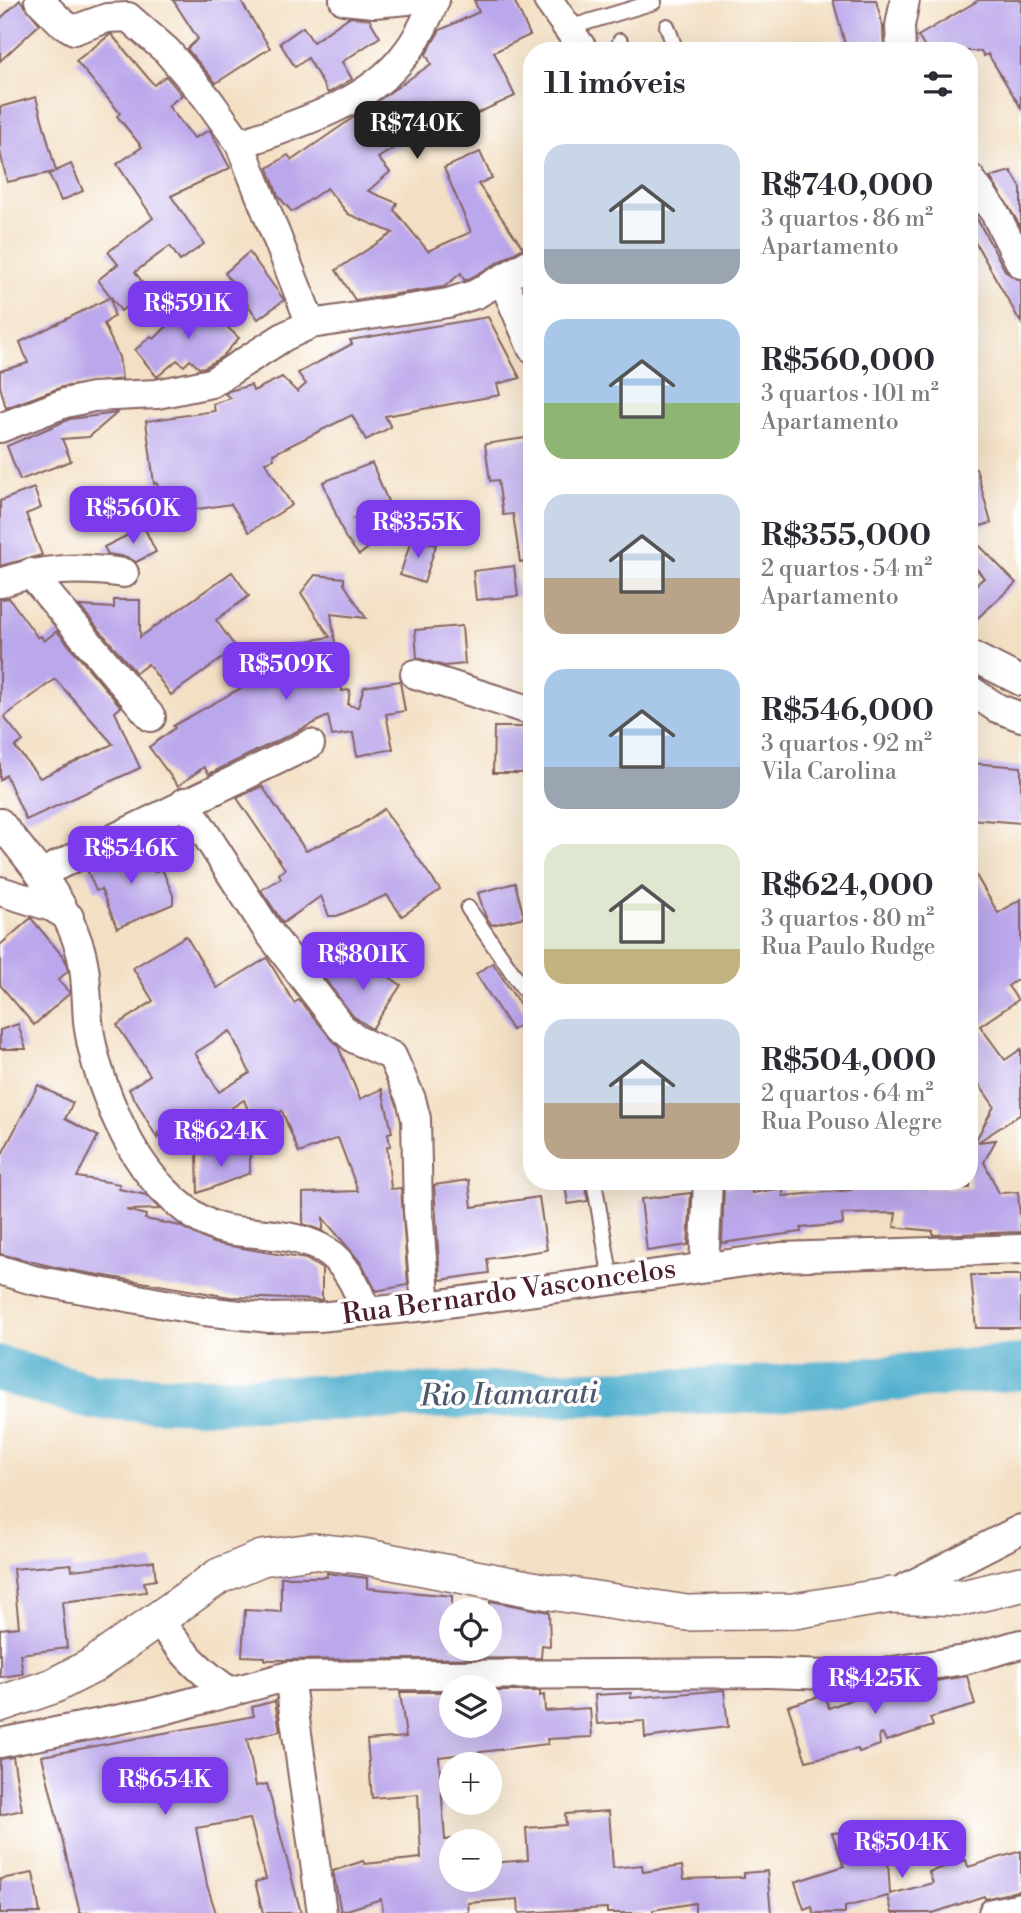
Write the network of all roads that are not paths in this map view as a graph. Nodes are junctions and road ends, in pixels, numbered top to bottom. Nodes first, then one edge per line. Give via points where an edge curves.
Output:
1 (39, 0) edge
2 (344, 0) edge
3 (408, 0) edge
4 (435, 0) edge
5 (548, 0) edge
6 (905, 0) edge
7 (654, 2) edge
8 (667, 26) dead end
9 (568, 28) junction
10 (578, 42) edge
11 (673, 42) edge
12 (901, 42) edge
13 (240, 144) junction
14 (978, 189) edge
15 (1021, 264) edge
16 (523, 268) edge
17 (503, 280) junction
18 (311, 324) junction
19 (523, 327) edge
20 (0, 428) edge
21 (30, 573) junction
22 (124, 573) dead end
23 (0, 583) edge
24 (978, 659) edge
25 (415, 674) dead end
26 (1021, 681) edge
27 (978, 695) edge
28 (523, 708) edge
29 (151, 717) dead end
30 (1021, 717) edge
31 (310, 744) dead end
32 (185, 803) junction
33 (0, 823) edge
34 (40, 874) junction
35 (0, 891) edge
36 (468, 908) dead end
37 (69, 917) junction
38 (523, 988) edge
39 (596, 1190) edge
40 (708, 1190) edge
41 (1021, 1249) edge
42 (704, 1266) junction
43 (0, 1270) edge
44 (611, 1280) junction
45 (426, 1306) junction
46 (366, 1312) junction
47 (1021, 1529) edge
48 (1021, 1584) edge
49 (892, 1595) junction
50 (158, 1620) junction
51 (1021, 1644) edge
52 (289, 1676) junction
53 (231, 1692) junction
54 (0, 1704) edge
55 (0, 1743) edge
56 (1021, 1907) edge
57 (322, 1913) edge
58 (993, 1913) edge

1 - 13 street via 74,30 107,18 128,17 167,51
2 - 3 street
4 - 13 street via 403,58 369,87 328,110
5 - 9 street
6 - 12 street
7 - 9 lane
8 - 11 lane
9 - 10 street
13 - 18 street
14 - 15 street
16 - 17 street
17 - 18 street via 448,303
17 - 19 street
18 - 20 street via 211,383 157,394 93,397
21 - 22 street via 92,569
21 - 23 street
21 - 29 street
24 - 26 street
25 - 28 street
27 - 30 street
31 - 32 street
32 - 34 street
32 - 45 street via 268,931 341,1027 355,1039 392,1056 404,1080 416,1119
33 - 34 street
34 - 37 street
35 - 37 street
36 - 38 lane
37 - 46 street via 86,978 88,1024 96,1060 108,1097 142,1163 184,1208 215,1227 320,1245 351,1275
39 - 44 lane
40 - 42 street
41 - 42 street, Rua Bernardo Vasconcelos via 852,1253
42 - 44 street, Rua Bernardo Vasconcelos
43 - 46 street, Rua Bernardo Vasconcelos via 204,1311 269,1318
44 - 45 street, Rua Bernardo Vasconcelos
45 - 46 street, Rua Bernardo Vasconcelos
47 - 49 street
48 - 49 street via 962,1598
49 - 50 street via 771,1612 687,1613 312,1551 262,1558 219,1576
50 - 53 street via 188,1659
50 - 54 street via 92,1666 53,1686
51 - 52 street via 964,1660 861,1676
52 - 53 street
52 - 57 street
53 - 55 street
56 - 58 street

